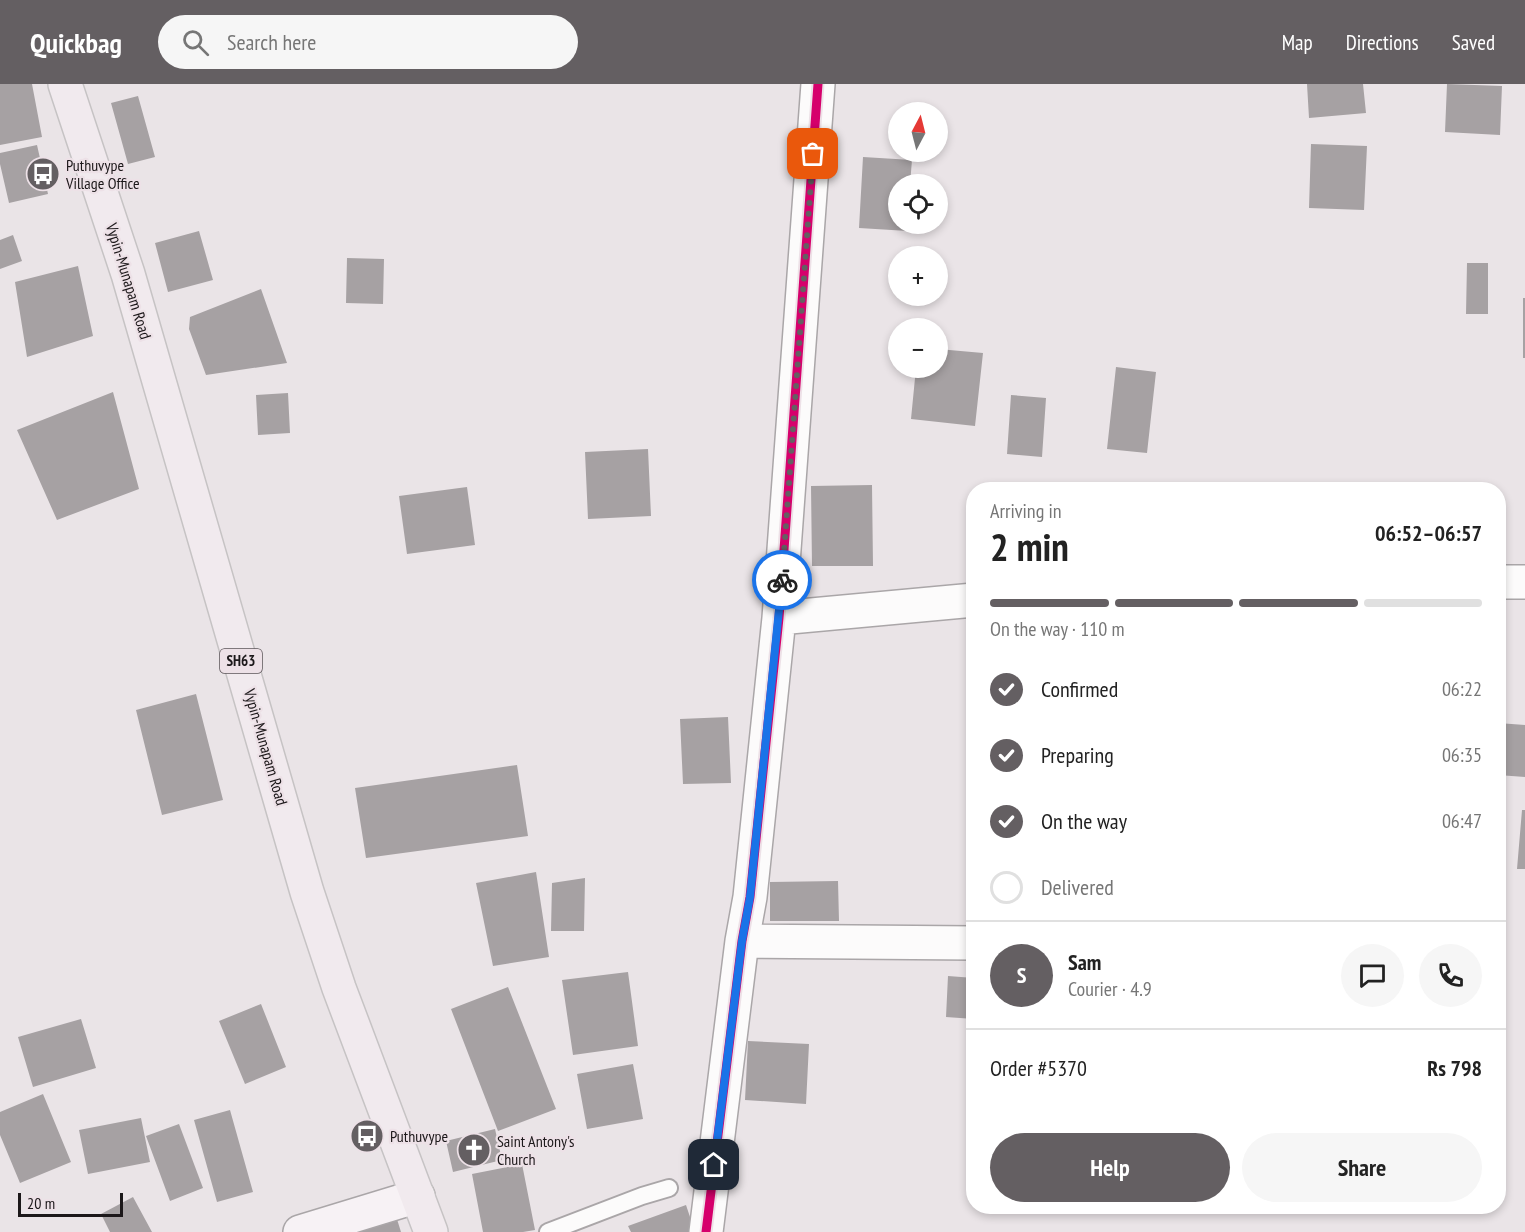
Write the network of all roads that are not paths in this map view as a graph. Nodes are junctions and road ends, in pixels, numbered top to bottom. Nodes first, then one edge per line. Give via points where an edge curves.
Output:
1 (65, 84) edge
2 (818, 84) edge
3 (1506, 582) edge
4 (1525, 582) edge
5 (966, 601) edge
6 (779, 618) junction
7 (742, 941) junction
8 (966, 943) edge
9 (669, 1188) dead end
10 (418, 1196) junction
11 (300, 1232) edge
12 (431, 1232) edge
13 (548, 1232) edge
14 (706, 1232) edge

1 - 10 main road, Vypin-Munapam Road / SH63 via 128,273 307,892
2 - 6 street
3 - 4 street
5 - 6 street
6 - 7 street
7 - 8 street
7 - 14 street
9 - 13 lane
10 - 11 main road
10 - 12 main road, Vypin-Munapam Road / SH63

